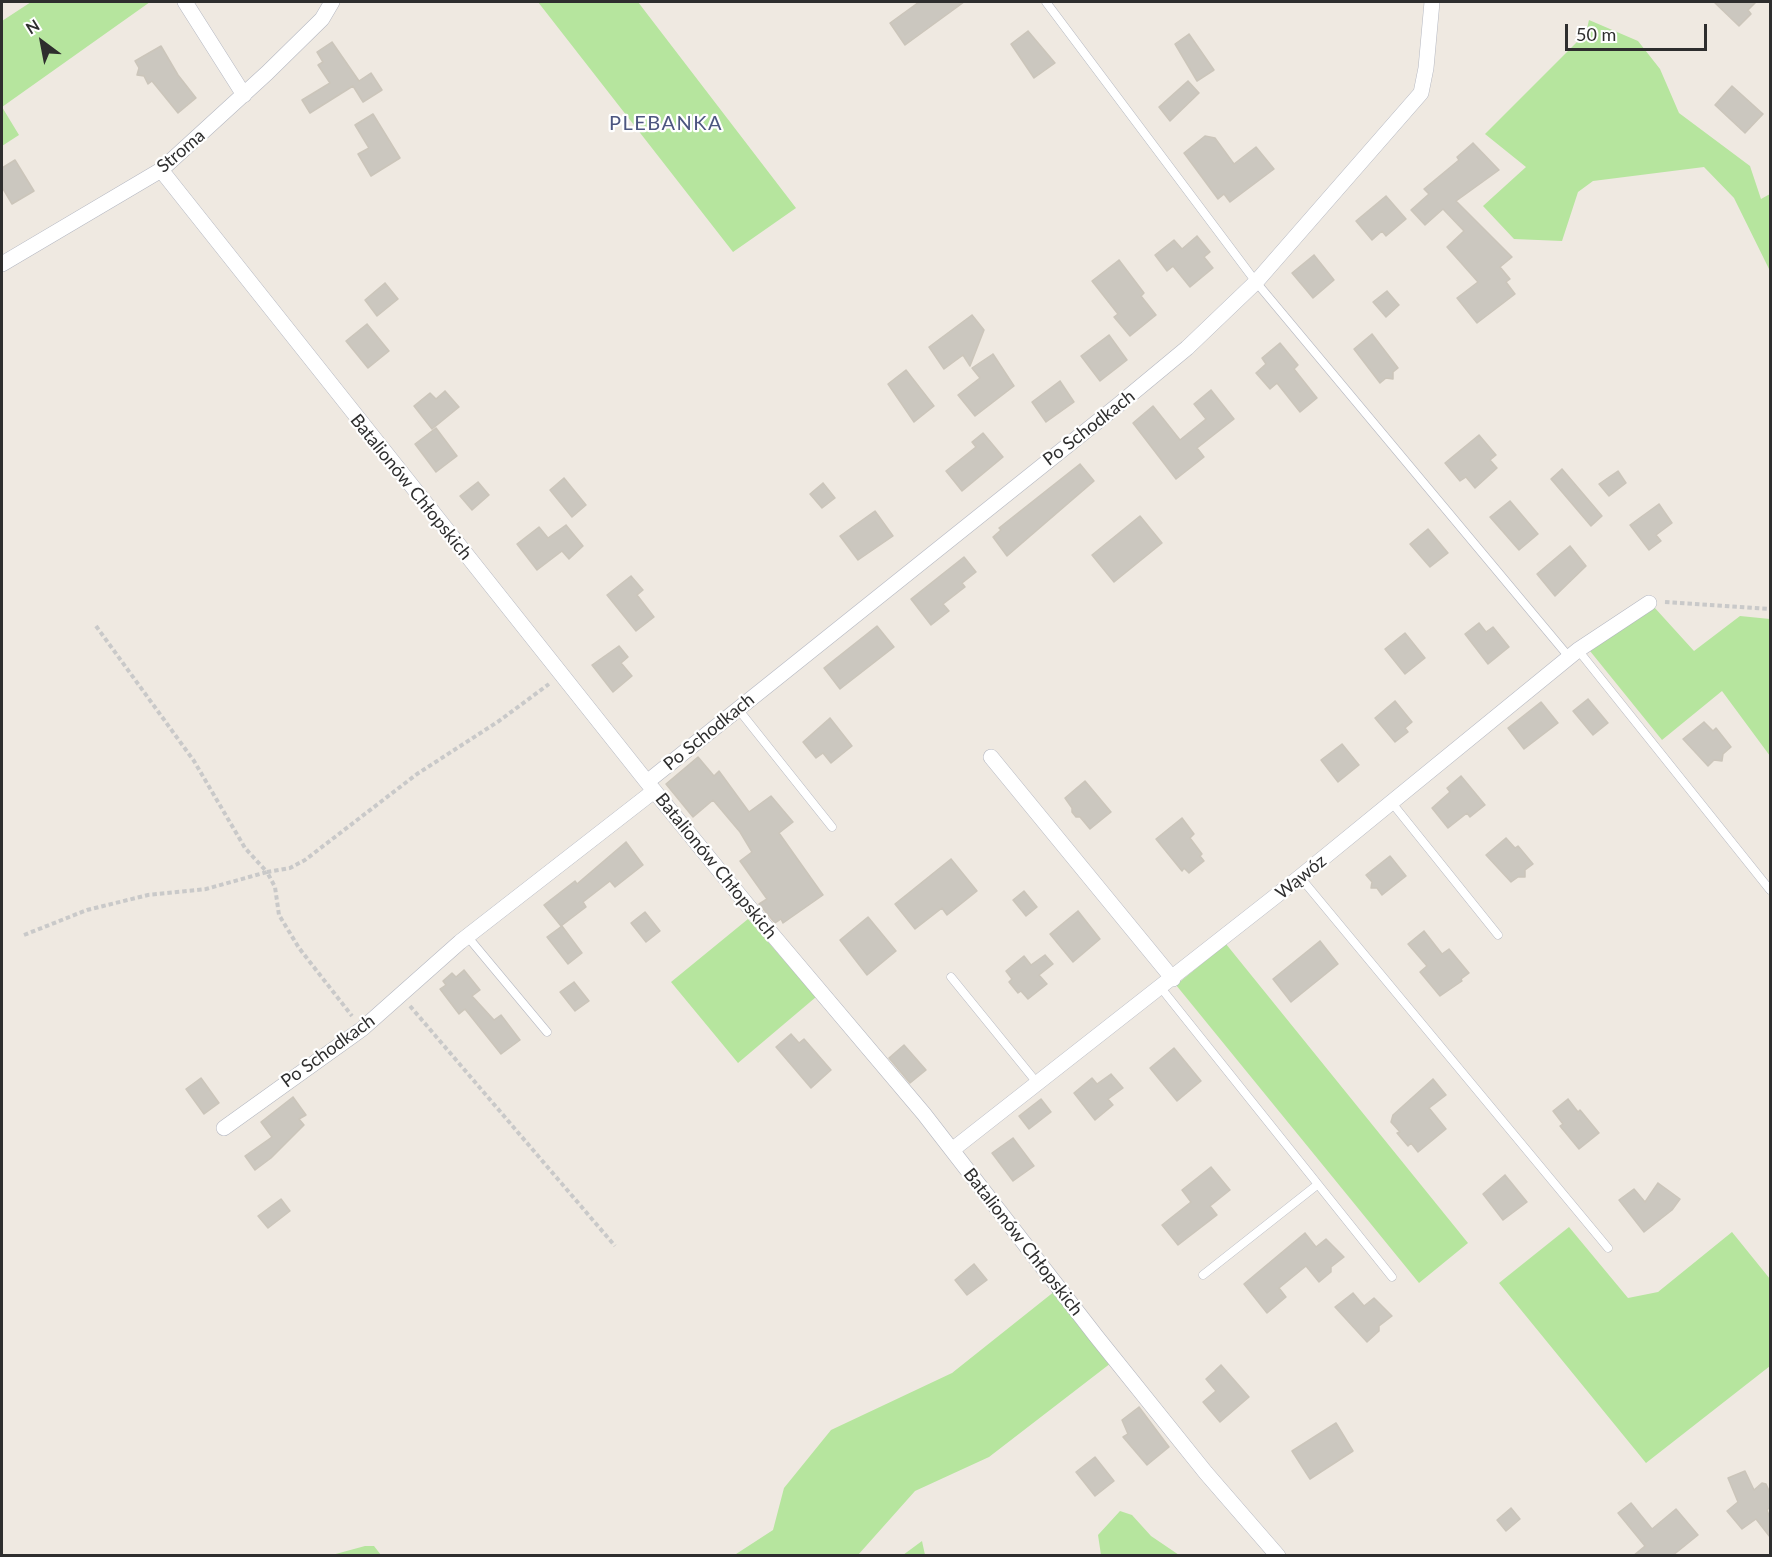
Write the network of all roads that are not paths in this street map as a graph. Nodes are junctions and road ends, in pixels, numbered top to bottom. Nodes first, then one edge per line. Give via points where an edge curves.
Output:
1 (185, 2) edge
2 (332, 2) edge
3 (1046, 2) edge
4 (1432, 2) edge
5 (244, 95) junction
6 (161, 170) junction
7 (2, 264) edge
8 (1256, 282) junction
9 (1649, 603) dead end
10 (1574, 653) junction
11 (738, 708) junction
12 (991, 757) dead end
13 (651, 786) junction
14 (1392, 804) junction
15 (832, 827) dead end
16 (1300, 877) junction
17 (1770, 890) edge
18 (1498, 934) dead end
19 (467, 936) junction
20 (951, 977) dead end
21 (1167, 984) junction
22 (547, 1032) dead end
23 (1038, 1084) junction
24 (224, 1128) dead end
25 (952, 1150) junction
26 (1317, 1185) junction
27 (1608, 1248) dead end
28 (1203, 1275) dead end
29 (1392, 1277) dead end
30 (1278, 1556) edge

1 - 5 street
2 - 5 street, Stroma via 322,19
3 - 8 lane
4 - 8 street, Po Schodkach via 1421,93
5 - 6 street, Stroma
6 - 7 street, Stroma
6 - 13 street, Batalionów Chłopskich
8 - 10 lane
8 - 11 street, Po Schodkach via 1187,348 1117,406
9 - 10 street, Wąwóz
10 - 14 street, Wąwóz
10 - 17 lane
11 - 13 street, Po Schodkach
11 - 15 lane
12 - 21 street
13 - 19 street, Po Schodkach
13 - 25 street, Batalionów Chłopskich
14 - 16 street, Wąwóz
14 - 18 lane
16 - 21 street, Wąwóz
16 - 27 lane
19 - 22 lane
19 - 24 street, Po Schodkach via 362,1029
20 - 23 lane
21 - 23 street, Wąwóz
21 - 26 lane
23 - 25 street, Wąwóz
25 - 30 street, Batalionów Chłopskich via 1206,1473
26 - 28 lane
26 - 29 lane

